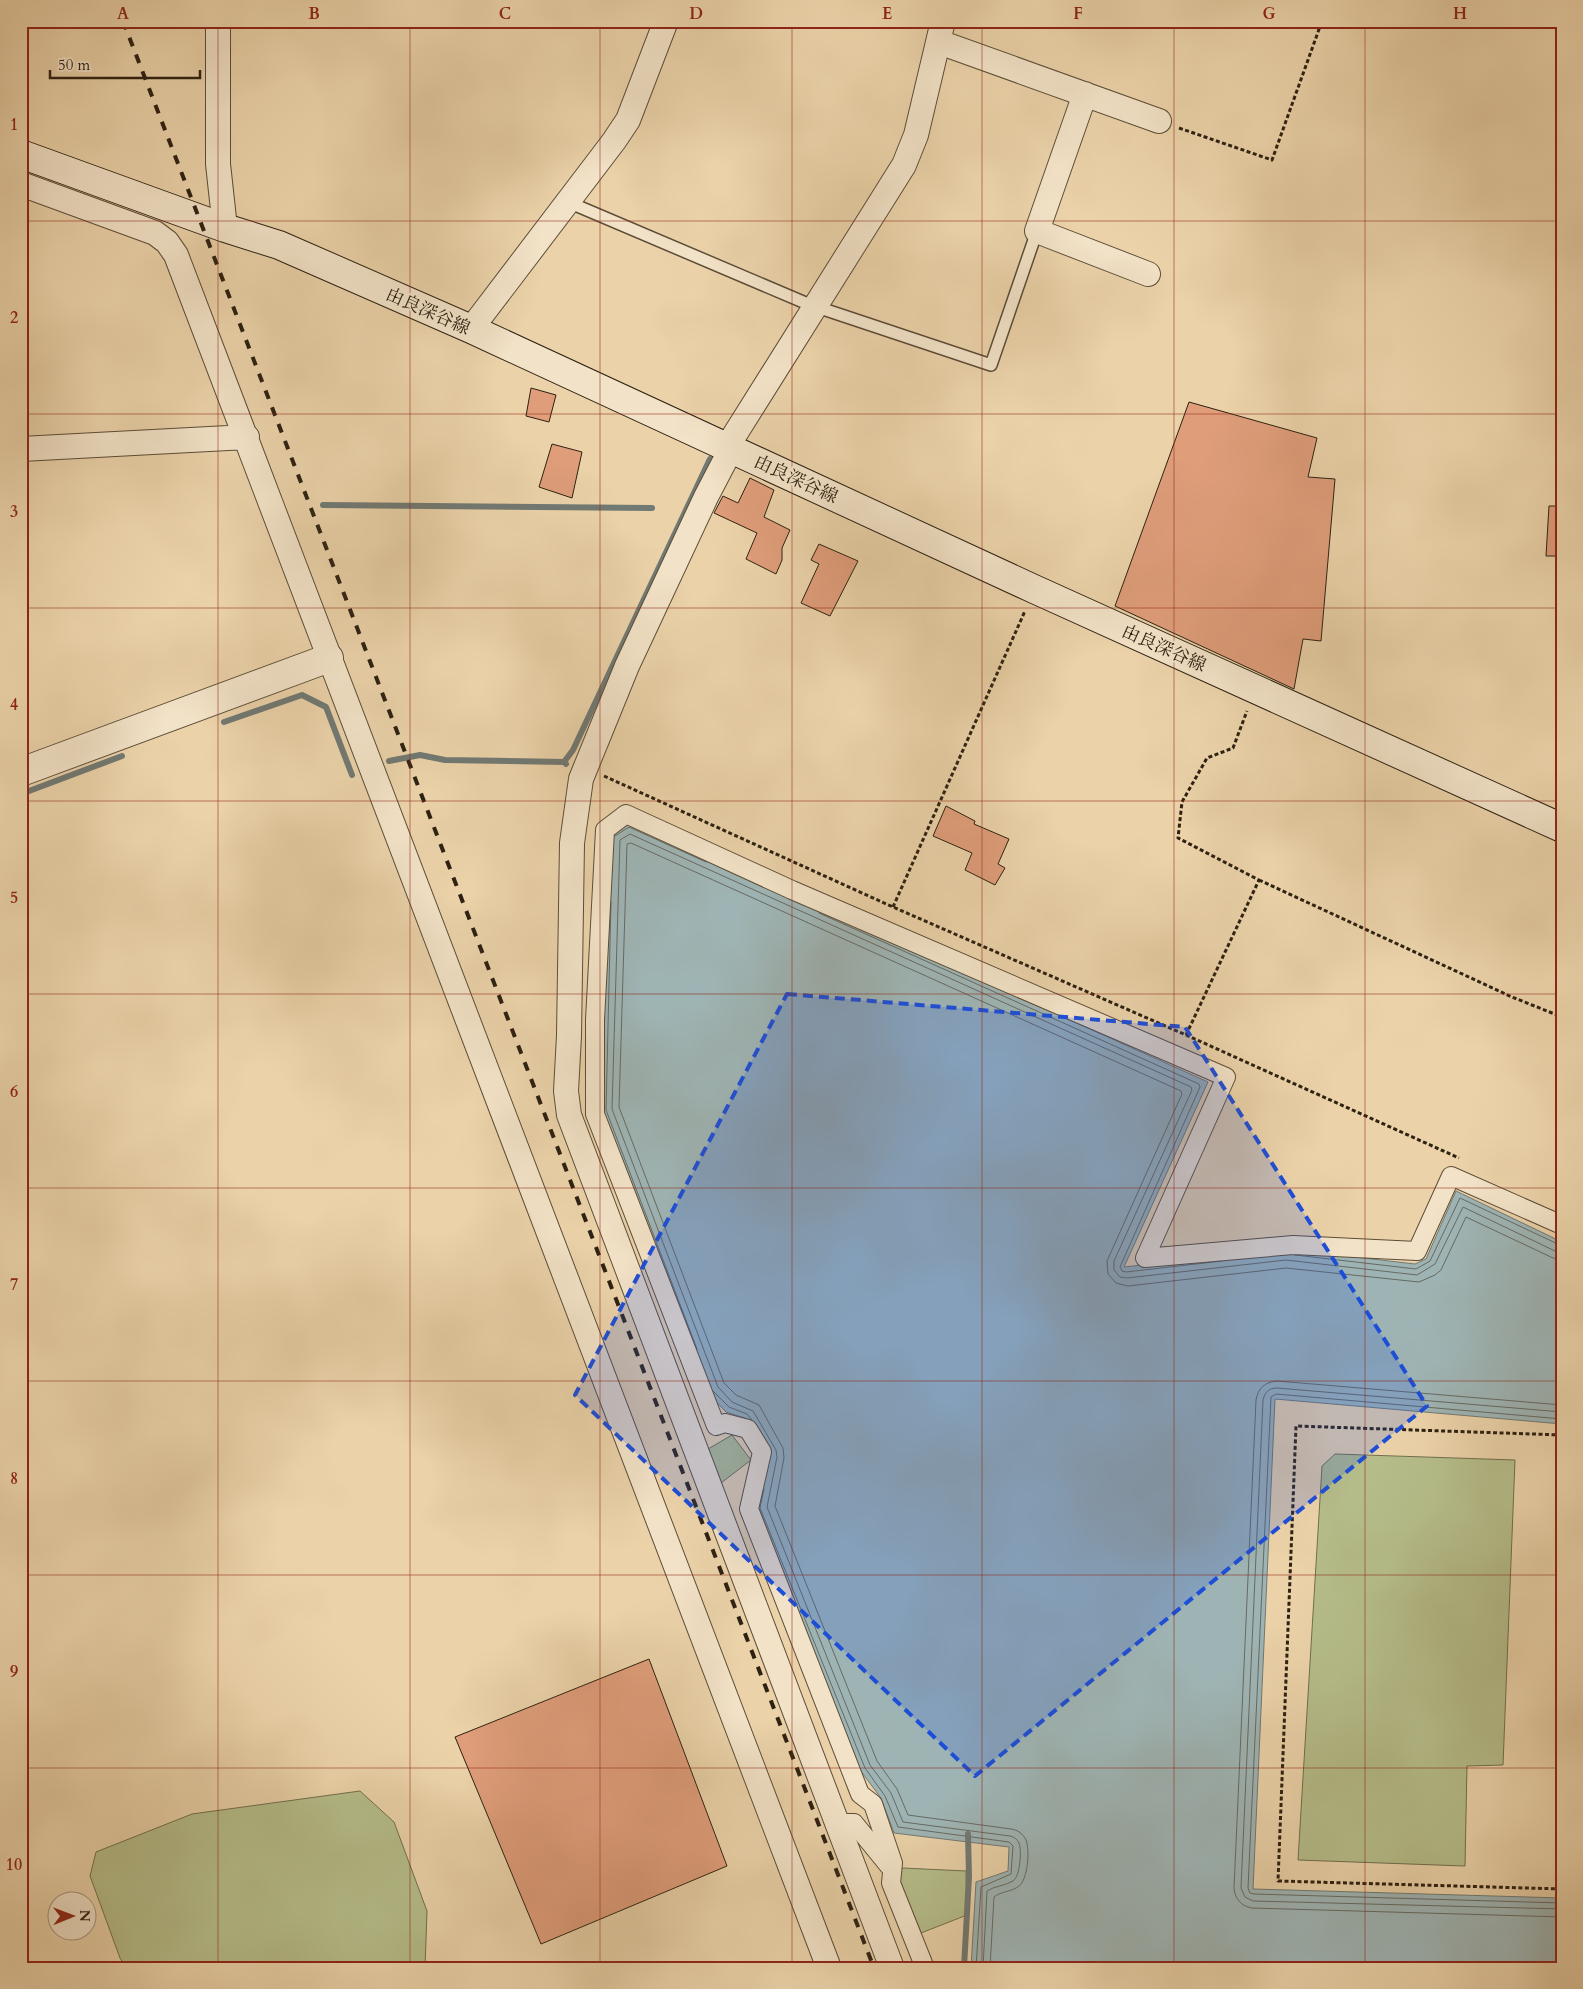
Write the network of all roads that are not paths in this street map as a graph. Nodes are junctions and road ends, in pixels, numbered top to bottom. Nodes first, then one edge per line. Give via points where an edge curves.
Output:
1 (218, 21) edge
2 (666, 21) edge
3 (938, 28) edge
4 (1085, 94) junction
5 (1159, 121) road end
6 (21, 154) edge
7 (21, 184) edge
8 (568, 202) junction
9 (225, 228) junction
10 (1037, 230) junction
11 (1148, 274) dead end
12 (815, 307) junction
13 (471, 329) junction
14 (247, 437) junction
15 (729, 448) junction
16 (21, 449) edge
17 (329, 658) junction
18 (21, 772) edge
19 (1562, 828) edge
20 (1562, 1224) edge
21 (837, 1823) junction
22 (892, 1870) junction
23 (829, 1968) edge
24 (892, 1968) edge
25 (925, 1968) edge

1 - 9 street via 218,164
2 - 8 street via 628,120
3 - 4 street
3 - 12 street via 916,135 904,165
4 - 5 street
4 - 10 street
6 - 9 main road, 由良深谷線
7 - 14 street via 155,233 167,242 176,255
8 - 12 lane
8 - 13 street
9 - 13 main road, 由良深谷線 via 279,245
10 - 11 street
10 - 12 lane via 991,366
12 - 15 street
13 - 15 main road, 由良深谷線
14 - 16 street
14 - 17 street
15 - 19 main road, 由良深谷線
15 - 21 street via 627,666 581,779 572,843 566,1091 569,1116
17 - 18 main road
17 - 23 street
20 - 22 street via 1451,1176 1417,1251 1293,1244 1145,1258 1226,1076 827,906 626,814 605,830 595,1020 595,1114 716,1426 725,1423 748,1429 762,1452 749,1509 860,1794 873,1804 893,1863
21 - 22 street via 854,1823
21 - 24 street
22 - 25 street via 891,1883

